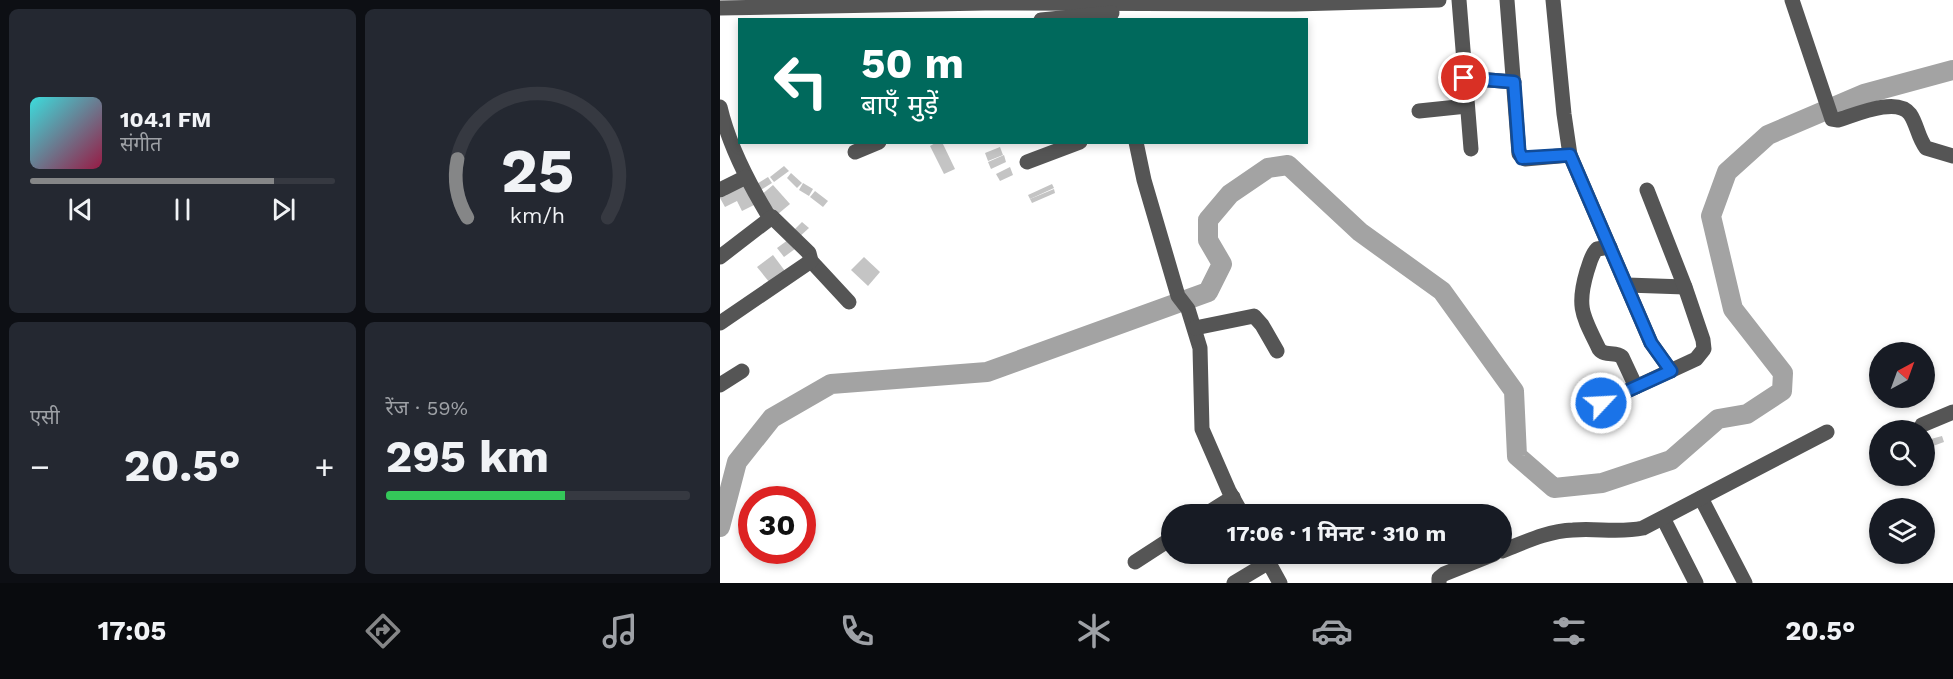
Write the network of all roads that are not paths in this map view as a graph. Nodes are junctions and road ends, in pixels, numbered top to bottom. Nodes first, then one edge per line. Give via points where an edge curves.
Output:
1 (1439, 0) edge
2 (1459, 0) edge
3 (1507, 0) edge
4 (1553, 0) edge
5 (1792, 0) edge
6 (985, 2) edge
7 (1354, 2) edge
8 (720, 8) edge
9 (1116, 12) edge
10 (1060, 18) edge
11 (1464, 78) junction
12 (1514, 82) junction
13 (1467, 106) junction
14 (720, 107) edge
15 (1419, 111) dead end
16 (724, 135) edge
17 (874, 144) edge
18 (1075, 144) edge
19 (1136, 144) edge
20 (1470, 149) dead end
21 (855, 152) dead end
22 (1570, 155) junction
23 (1953, 156) edge
24 (1028, 162) dead end
25 (746, 177) junction
26 (720, 190) edge
27 (1647, 190) dead end
28 (772, 217) junction
29 (1610, 247) junction
30 (720, 257) edge
31 (811, 261) junction
32 (1627, 285) junction
33 (1685, 287) junction
34 (849, 302) dead end
35 (720, 323) edge
36 (1195, 328) junction
37 (1277, 351) dead end
38 (742, 371) dead end
39 (1671, 371) junction
40 (720, 385) edge
41 (1636, 387) junction
42 (1601, 403) dead end
43 (1953, 412) edge
44 (1934, 420) edge
45 (1827, 432) dead end
46 (1233, 497) junction
47 (1701, 498) junction
48 (1222, 504) edge
49 (1237, 504) edge
50 (1663, 518) junction
51 (1161, 545) edge
52 (1512, 547) edge
53 (1135, 562) dead end
54 (1258, 564) edge
55 (1269, 564) edge
56 (1469, 564) edge
57 (1234, 583) edge
58 (1280, 583) edge
59 (1439, 583) edge
60 (1696, 583) edge
61 (1745, 583) edge

1 - 7 street
2 - 11 street
3 - 12 street
4 - 22 street
5 - 23 street via 1833,119 1882,107 1903,108 1926,148
6 - 8 street
6 - 9 street
7 - 9 street
9 - 10 street
11 - 12 street
11 - 13 street
12 - 22 street via 1520,156 1525,159
13 - 15 street
13 - 20 street
14 - 16 street
16 - 25 street
17 - 21 street
18 - 24 street
19 - 36 street via 1178,296
22 - 29 street
25 - 26 street
25 - 28 street
27 - 33 street
28 - 30 street
28 - 31 street via 808,253
29 - 32 street
29 - 41 street via 1593,252 1582,288 1582,312 1599,349 1622,357
31 - 34 street
31 - 35 street
32 - 33 street
32 - 39 street via 1651,343
33 - 39 street via 1704,349 1696,359
36 - 37 street via 1254,316
36 - 46 street via 1202,362 1202,429
38 - 40 street
39 - 41 street
41 - 42 street
43 - 44 street
45 - 47 street
46 - 48 street
46 - 49 street
47 - 50 street
47 - 61 street
50 - 52 street via 1636,530 1553,532
50 - 60 street
51 - 53 street
54 - 57 street
55 - 58 street
56 - 59 street via 1444,574

